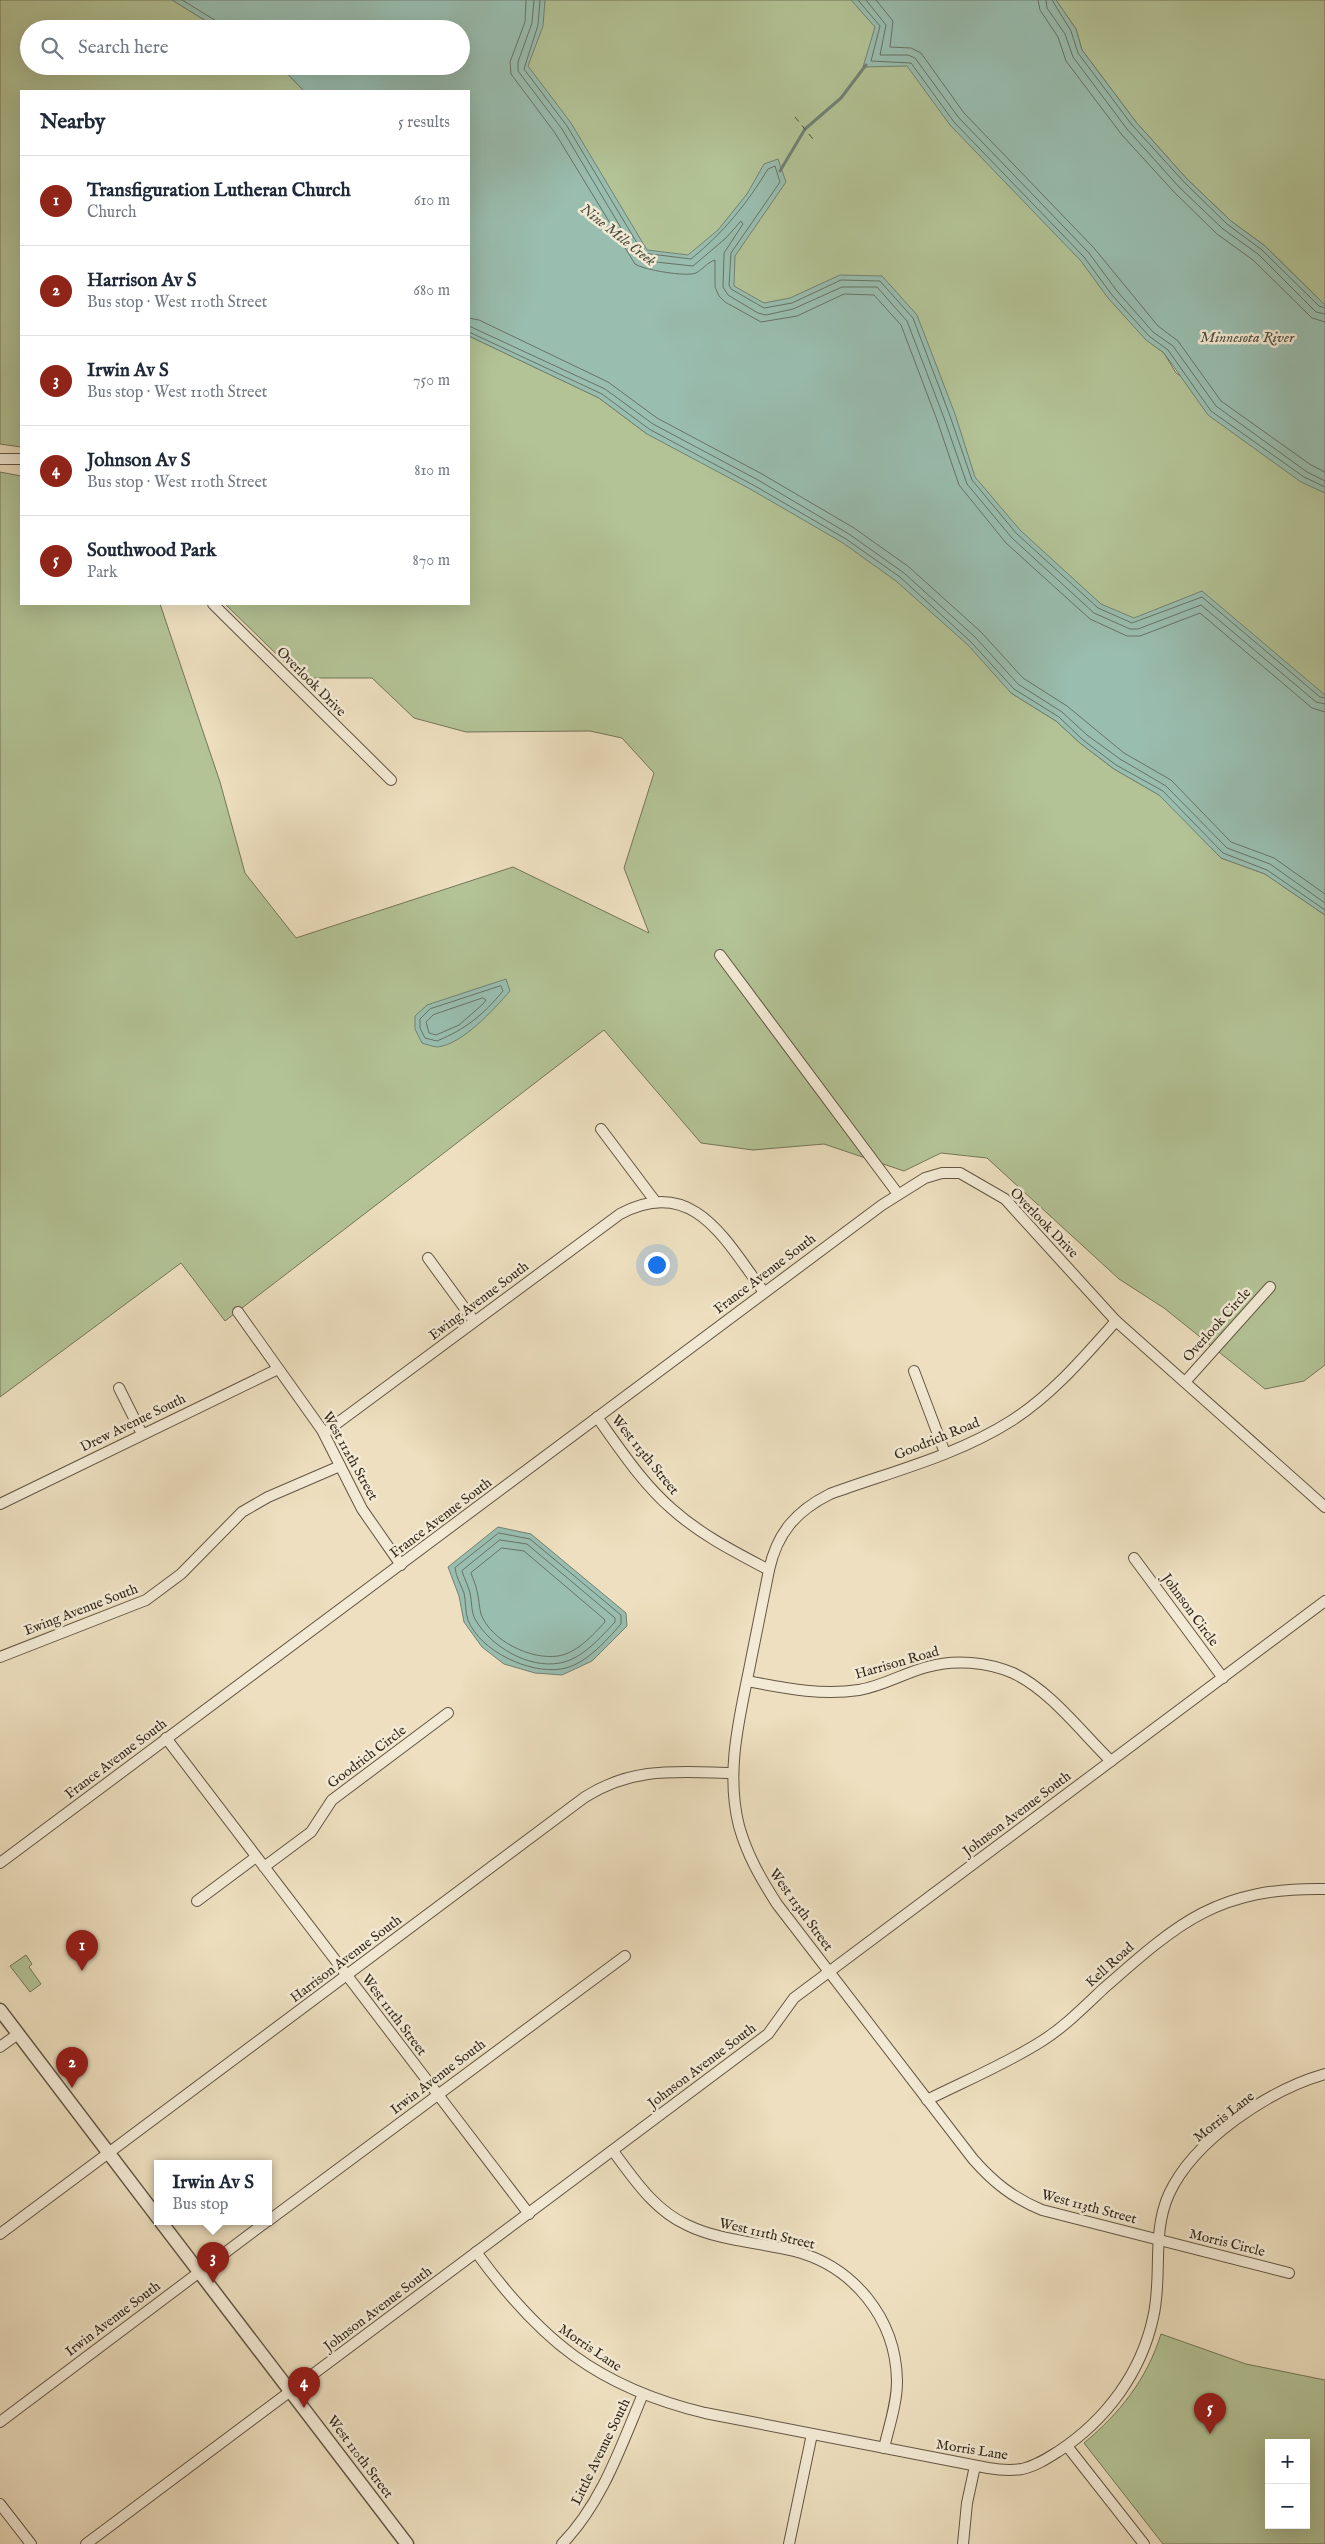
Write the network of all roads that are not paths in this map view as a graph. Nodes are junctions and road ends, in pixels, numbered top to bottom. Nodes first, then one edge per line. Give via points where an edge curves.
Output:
1 (0, 459) edge
2 (20, 459) edge
3 (213, 605) edge
4 (391, 780) dead end
5 (720, 955) dead end
6 (601, 1129) dead end
7 (898, 1194) junction
8 (655, 1201) junction
9 (428, 1258) dead end
10 (1270, 1287) dead end
11 (764, 1292) junction
12 (238, 1312) dead end
13 (474, 1321) junction
14 (1116, 1321) junction
15 (278, 1369) junction
16 (914, 1371) dead end
17 (1185, 1382) junction
18 (119, 1388) dead end
19 (597, 1417) junction
20 (324, 1433) junction
21 (142, 1434) junction
22 (945, 1453) junction
23 (340, 1466) junction
24 (0, 1504) edge
25 (1325, 1507) edge
26 (1134, 1558) dead end
27 (401, 1565) junction
28 (769, 1570) junction
29 (1325, 1601) edge
30 (0, 1657) edge
31 (1223, 1678) junction
32 (746, 1681) junction
33 (448, 1713) dead end
34 (166, 1738) junction
35 (1111, 1761) junction
36 (733, 1773) junction
37 (256, 1857) junction
38 (0, 1863) edge
39 (264, 1868) junction
40 (1325, 1889) edge
41 (197, 1901) dead end
42 (625, 1956) dead end
43 (829, 1972) junction
44 (346, 1975) junction
45 (0, 2010) edge
46 (18, 2034) junction
47 (0, 2047) edge
48 (1325, 2074) edge
49 (438, 2095) junction
50 (927, 2100) junction
51 (612, 2150) junction
52 (108, 2153) junction
53 (154, 2213) edge
54 (529, 2214) junction
55 (272, 2217) edge
56 (163, 2225) edge
57 (262, 2225) edge
58 (0, 2234) edge
59 (1158, 2239) junction
60 (476, 2252) junction
61 (199, 2272) junction
62 (1289, 2273) dead end
63 (290, 2391) junction
64 (643, 2394) junction
65 (0, 2422) edge
66 (812, 2434) junction
67 (1067, 2446) junction
68 (884, 2448) junction
69 (975, 2466) junction
70 (0, 2504) edge
71 (30, 2544) edge
72 (86, 2544) edge
73 (407, 2544) edge
74 (562, 2544) edge
75 (789, 2544) edge
76 (962, 2544) edge
77 (1144, 2544) edge

1 - 2 street
3 - 4 street, Overlook Drive
5 - 7 street
6 - 8 street
7 - 11 street, France Avenue South
7 - 14 street, Overlook Drive via 942,1173 960,1173 980,1183 1024,1218
8 - 11 street via 688,1207 704,1216
8 - 13 street, Ewing Avenue South via 636,1205 620,1214
9 - 13 street
10 - 17 street, Overlook Circle
11 - 19 street, France Avenue South
12 - 15 street, West 112th Street
13 - 20 street, Ewing Avenue South
14 - 17 street, Overlook Drive
14 - 22 street, Goodrich Road via 1073,1369 1012,1421
15 - 20 street, West 112th Street
15 - 21 street, Drew Avenue South
16 - 22 street
17 - 25 street, Overlook Drive
18 - 21 street
19 - 27 street, France Avenue South
19 - 28 street, West 113th Street via 671,1509 723,1546
20 - 23 street, West 112th Street
21 - 24 street, Drew Avenue South
22 - 28 street, Goodrich Road via 812,1503 783,1531 773,1550
23 - 27 street, West 112th Street via 362,1509
23 - 30 street, Ewing Avenue South via 268,1497 242,1512 181,1574 146,1600
26 - 31 street, Johnson Circle
27 - 34 street, France Avenue South
28 - 32 street, West 113th Street
29 - 31 street, Johnson Avenue South
31 - 35 street, Johnson Avenue South
32 - 35 street, Harrison Road via 809,1692 834,1692 876,1686 928,1666 949,1663 992,1666 1032,1684
32 - 36 street, West 113th Street
33 - 39 street, Goodrich Circle via 332,1800 311,1832
34 - 37 street, West 111th Street
34 - 38 street, France Avenue South
35 - 43 street, Johnson Avenue South
36 - 43 street, West 113th Street via 739,1824 761,1880
36 - 44 street, Harrison Avenue South via 642,1773 603,1786
37 - 39 street, West 111th Street
37 - 41 street
39 - 44 street, West 111th Street
40 - 50 street, Kell Road via 1289,1888 1258,1892 1201,1912 1151,1946 1042,2041
42 - 49 street, Irwin Avenue South
43 - 50 street, West 113th Street
43 - 51 street, Johnson Avenue South via 794,1998 768,2034
44 - 49 street, West 111th Street
44 - 52 street, Harrison Avenue South
45 - 46 street
46 - 47 street
46 - 52 street
48 - 59 street, Morris Lane via 1250,2110 1193,2159 1169,2195
49 - 54 street, West 111th Street
49 - 55 street, Irwin Avenue South
50 - 59 street, West 113th Street via 987,2175 1022,2202 1062,2216
51 - 54 street, Johnson Avenue South
51 - 68 street, West 111th Street via 649,2198 685,2225 706,2234 816,2258 853,2282 869,2298 890,2337 895,2359 895,2404
52 - 53 street
52 - 58 street, Harrison Avenue South
54 - 60 street, Johnson Avenue South
56 - 61 street, West 110th Street
57 - 61 street, Irwin Avenue South
59 - 62 street, Morris Circle
59 - 67 street, Morris Lane via 1158,2288 1146,2345 1118,2396
60 - 63 street, Johnson Avenue South
60 - 64 street, Morris Lane via 520,2309 546,2334 604,2376
61 - 63 street, West 110th Street
61 - 65 street, Irwin Avenue South
63 - 72 street, Johnson Avenue South
63 - 73 street, West 110th Street
64 - 66 street, Morris Lane via 705,2413
64 - 74 street, Little Avenue South via 600,2492
66 - 68 street, Morris Lane
66 - 75 street
67 - 69 street, Morris Lane via 1040,2463 1023,2469 1006,2471
67 - 77 street
68 - 69 street, Morris Lane
69 - 76 street
70 - 71 street

